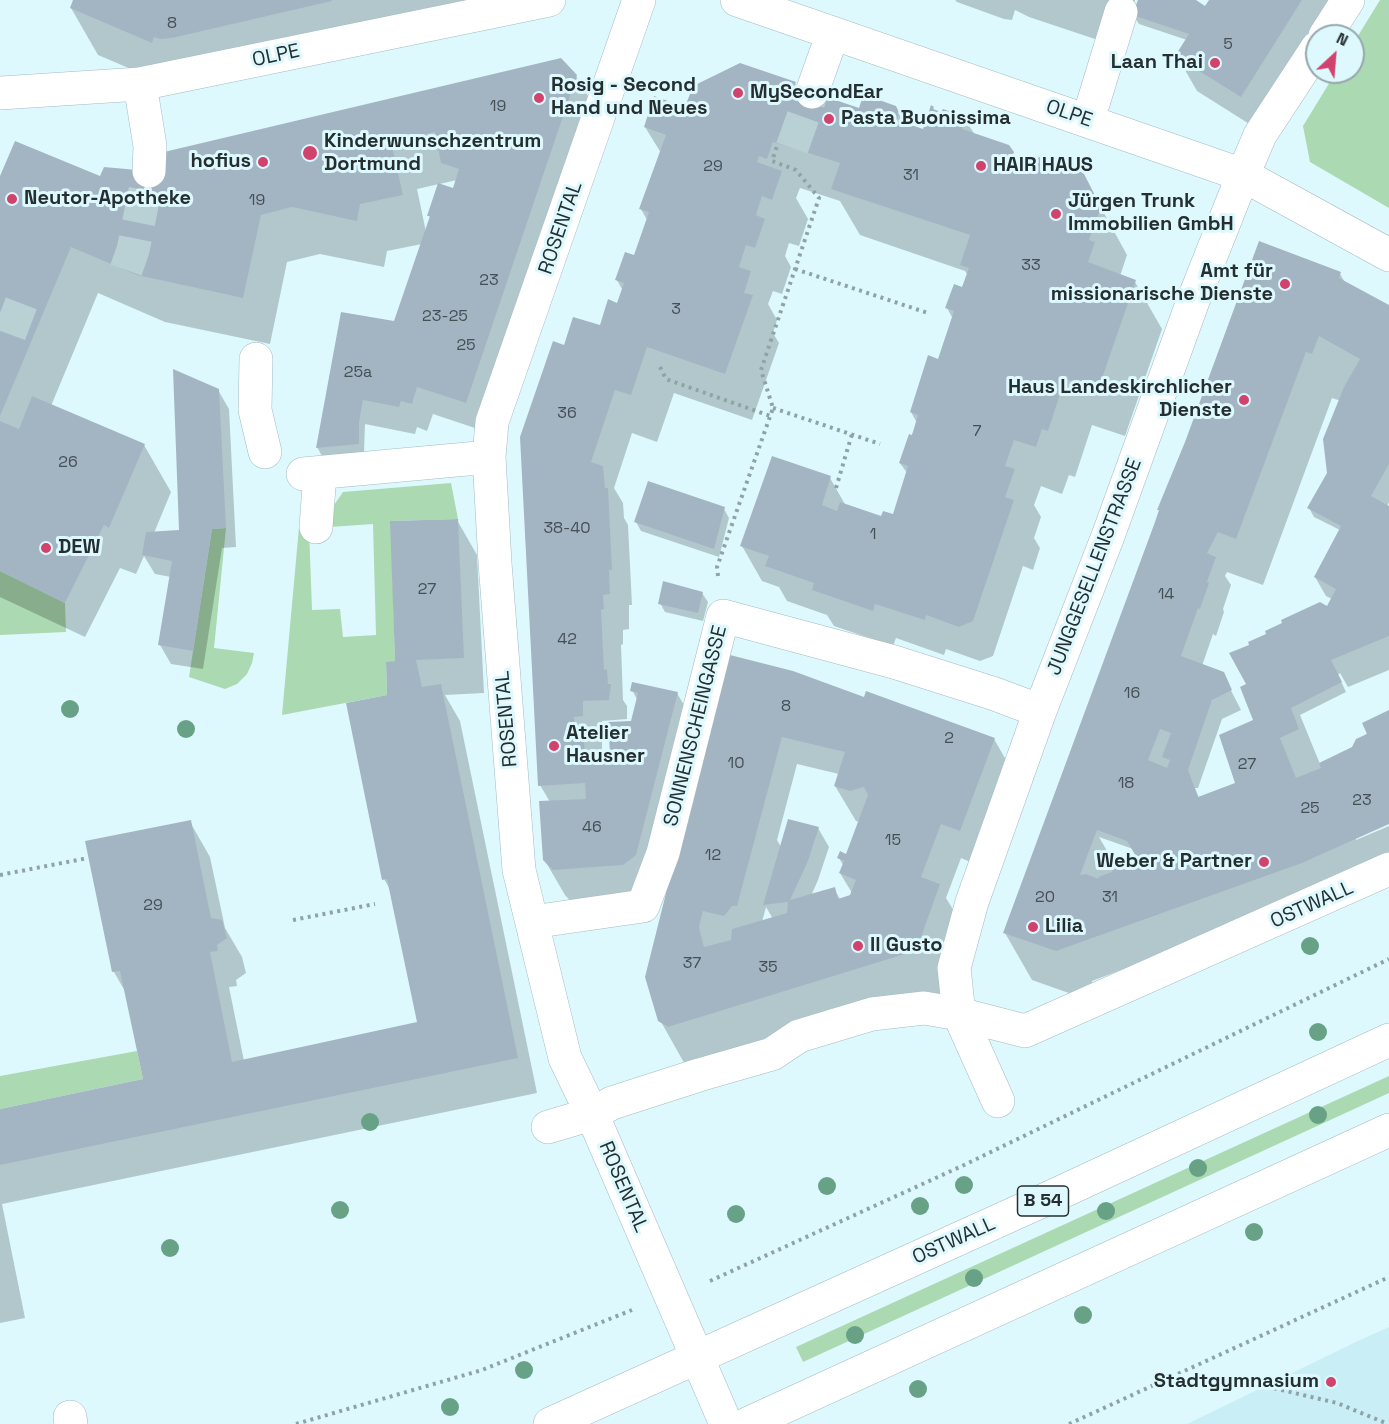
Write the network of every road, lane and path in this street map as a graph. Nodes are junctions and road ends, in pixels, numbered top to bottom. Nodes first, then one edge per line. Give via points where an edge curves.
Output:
1 (549, 0) edge
2 (639, 0) edge
3 (737, 0) edge
4 (1348, 0) edge
5 (1121, 12) dead end
6 (816, 18) edge
7 (1333, 24) edge
8 (1305, 66) edge
9 (140, 84) junction
10 (812, 92) tunnel mouth
11 (0, 93) edge
12 (1088, 120) junction
13 (778, 143) dead end
14 (149, 171) tunnel mouth
15 (1243, 175) junction
16 (1389, 255) edge
17 (795, 268) junction
18 (928, 313) dead end
19 (256, 359) dead end
20 (660, 367) dead end
21 (773, 408) junction
22 (770, 416) junction
23 (852, 434) junction
24 (880, 444) dead end
25 (266, 452) dead end
26 (489, 457) junction
27 (836, 488) dead end
28 (316, 528) dead end
29 (723, 616) junction
30 (1040, 711) junction
31 (88, 858) dead end
32 (1389, 869) edge
33 (0, 875) edge
34 (375, 904) dead end
35 (293, 920) dead end
36 (532, 922) junction
37 (1389, 959) edge
38 (959, 1014) junction
39 (1389, 1040) edge
40 (998, 1101) dead end
41 (592, 1114) junction
42 (548, 1127) dead end
43 (1389, 1130) edge
44 (1389, 1278) edge
45 (701, 1285) dead end
46 (642, 1306) dead end
47 (695, 1357) junction
48 (1222, 1384) dead end
49 (296, 1424) edge
50 (550, 1424) edge
51 (726, 1424) edge
52 (747, 1424) edge
53 (1069, 1424) edge
54 (1388, 1424) edge

1 - 9 street, OLPE
2 - 26 street, ROSENTAL via 492,422
3 - 6 street, OLPE
4 - 7 street
5 - 12 street
6 - 10 street
6 - 12 street, OLPE
8 - 15 street, JUNGGESELLENSTRASSE via 1260,135
9 - 11 street, OLPE
9 - 14 street via 150,146
12 - 15 street, OLPE
13 - 17 path via 772,161 796,170 819,198
15 - 16 street, OLPE
15 - 30 street, JUNGGESELLENSTRASSE
17 - 18 path
17 - 21 path via 761,370
19 - 25 street via 255,410
20 - 22 path via 666,379
21 - 22 path
21 - 23 path
22 - 29 path via 717,567
23 - 24 path
23 - 27 path
26 - 28 street via 312,473
26 - 36 street, ROSENTAL via 519,870
29 - 30 street, SONNENSCHEINGASSE via 894,662
29 - 36 street, SONNENSCHEINGASSE via 663,853 643,906
30 - 38 street, JUNGGESELLENSTRASSE via 972,902 954,968
31 - 33 path
32 - 38 street, OSTWALL via 1025,1030
34 - 35 path
36 - 41 street, ROSENTAL via 564,1058
37 - 45 path via 962,1166
38 - 40 street, JUNGGESELLENSTRASSE
38 - 41 street, OSTWALL via 924,1008 800,1036 789,1051 701,1082 612,1103
39 - 47 street, OSTWALL / B 54
41 - 42 street, OSTWALL
41 - 47 street, ROSENTAL
43 - 52 street
44 - 53 path
46 - 49 path via 482,1370
47 - 50 street, OSTWALL / B 54
47 - 51 street, ROSENTAL
48 - 54 path via 1256,1384 1337,1403

